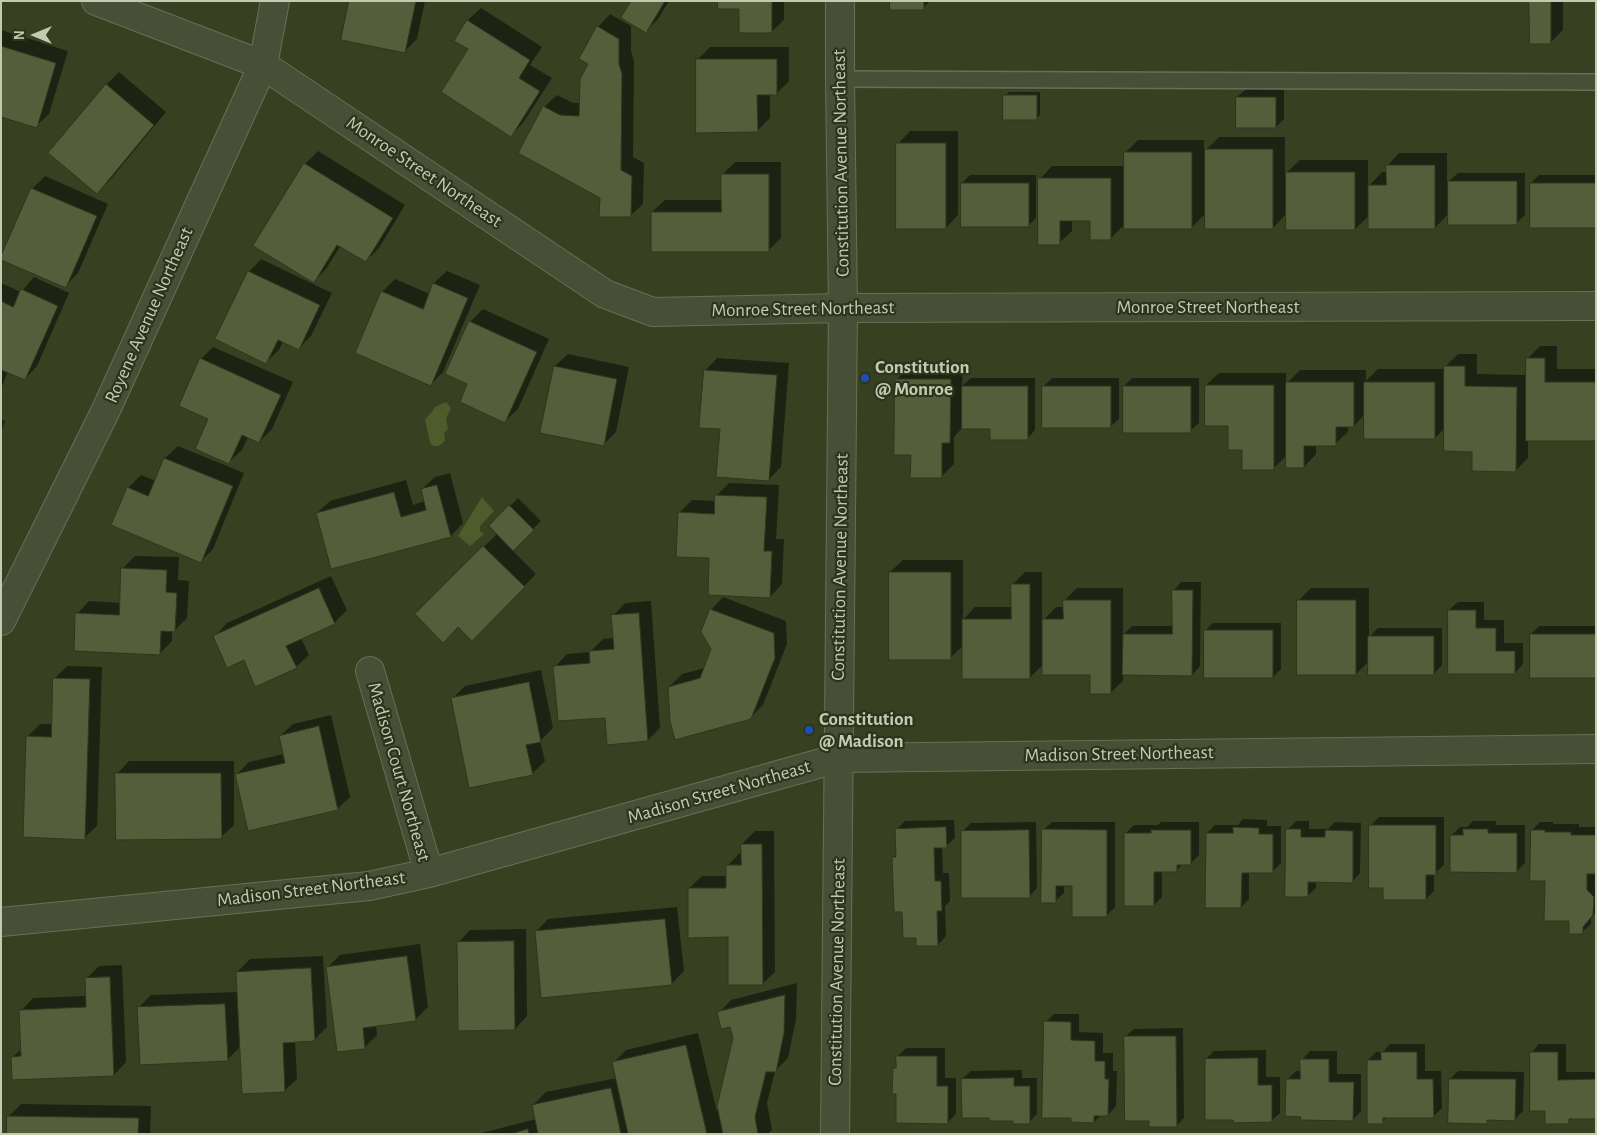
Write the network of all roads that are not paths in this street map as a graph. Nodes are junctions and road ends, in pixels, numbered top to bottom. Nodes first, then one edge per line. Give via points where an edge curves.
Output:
1 (96, 1) edge
2 (275, 1) edge
3 (840, 1) edge
4 (263, 66) junction
5 (840, 79) junction
6 (1596, 82) edge
7 (1596, 306) edge
8 (843, 308) junction
9 (1, 621) edge
10 (370, 671) dead end
11 (1596, 749) edge
12 (839, 758) junction
13 (429, 873) junction
14 (1, 922) edge
15 (835, 1134) edge

1 - 4 street, Monroe Street Northeast
2 - 4 street, Royene Avenue Northeast
3 - 5 street, Constitution Avenue Northeast
4 - 8 street, Monroe Street Northeast via 605,294 653,312
4 - 9 street, Royene Avenue Northeast via 105,412
5 - 6 lane
5 - 8 street, Constitution Avenue Northeast
7 - 8 street, Monroe Street Northeast
8 - 12 street, Constitution Avenue Northeast
10 - 13 street, Madison Court Northeast
11 - 12 street, Madison Street Northeast
12 - 13 street, Madison Street Northeast
12 - 15 street, Constitution Avenue Northeast
13 - 14 street, Madison Street Northeast via 369,886

